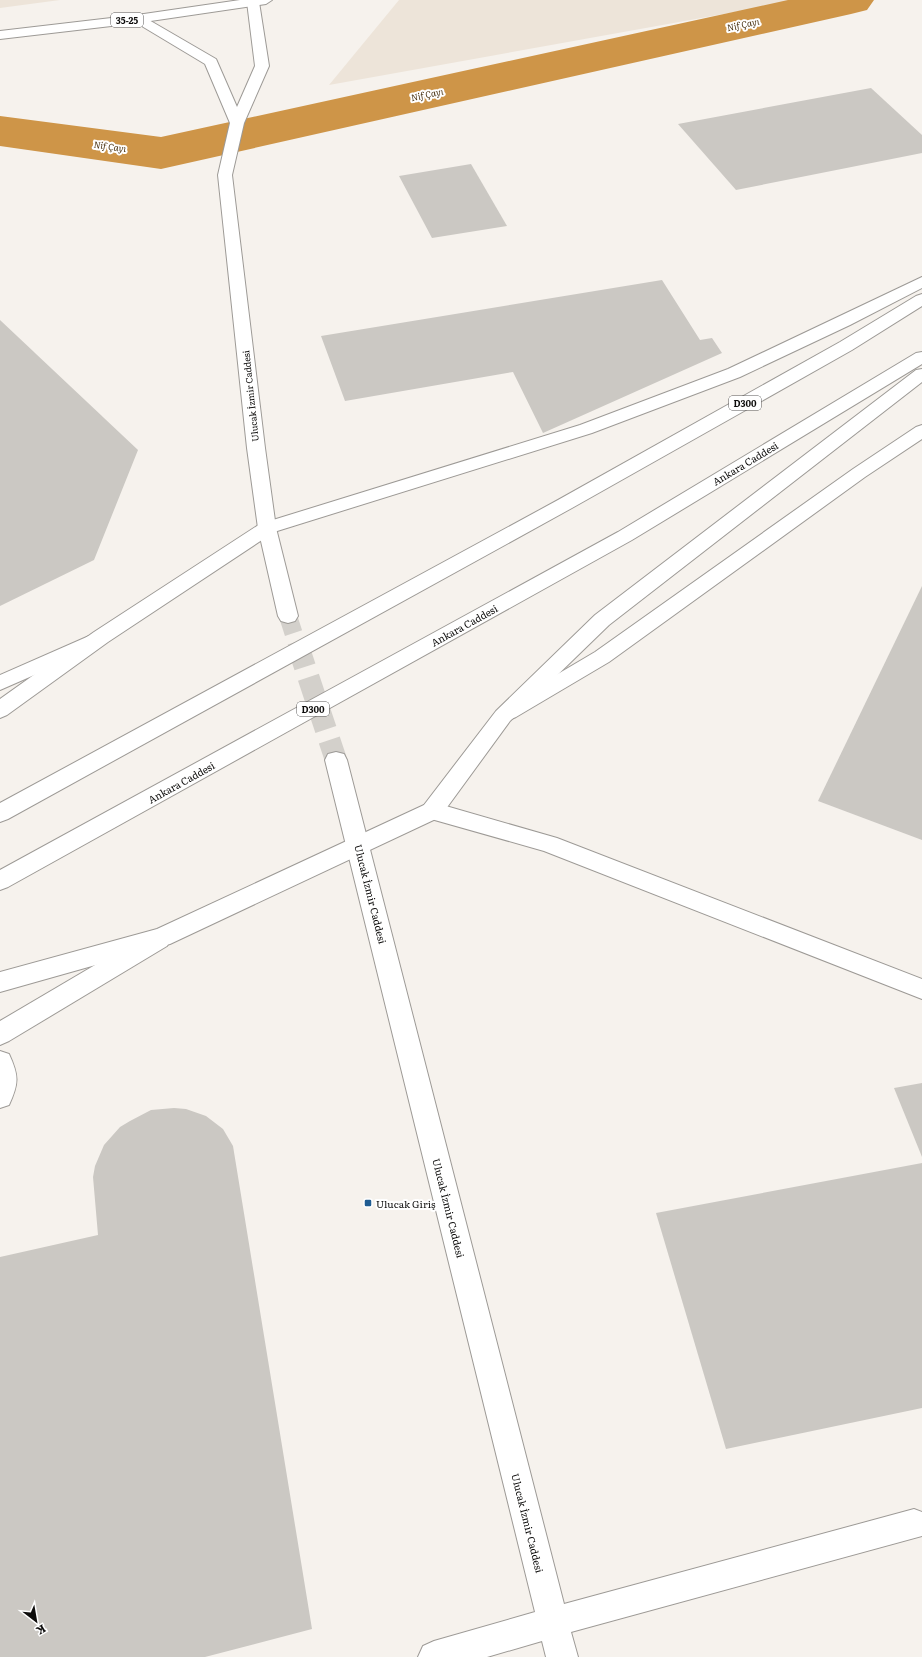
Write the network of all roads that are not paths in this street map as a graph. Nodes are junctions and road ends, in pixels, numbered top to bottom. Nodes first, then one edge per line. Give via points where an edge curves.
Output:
1 (260, 1) edge
2 (137, 18) junction
3 (0, 35) edge
4 (237, 123) junction
5 (922, 282) edge
6 (922, 299) edge
7 (922, 357) edge
8 (922, 374) edge
9 (922, 431) edge
10 (267, 528) junction
11 (288, 616) tunnel mouth
12 (101, 637) junction
13 (0, 683) edge
14 (0, 710) edge
15 (503, 716) junction
16 (336, 760) tunnel mouth
17 (432, 811) junction
18 (0, 813) edge
19 (358, 844) junction
20 (0, 881) edge
21 (162, 937) junction
22 (0, 982) edge
23 (922, 989) edge
24 (0, 1034) edge
25 (0, 1062) edge
26 (0, 1097) edge
27 (914, 1524) dead end
28 (553, 1622) junction
29 (434, 1657) edge
30 (562, 1657) edge

1 - 2 main road, 35-25
1 - 4 main road, Ulucak İzmir Caddesi via 262,66
2 - 3 main road, 35-25
2 - 4 main road via 210,62
4 - 10 main road, Ulucak İzmir Caddesi via 225,175
5 - 10 main road via 844,322 734,373 586,429
6 - 18 main road, D300 via 846,346 572,500
7 - 20 main road, Ankara Caddesi / D300 via 625,536
8 - 15 main road via 602,620
9 - 15 main road via 859,473 602,657
10 - 11 main road, Ulucak İzmir Caddesi
10 - 12 main road
12 - 13 main road
12 - 14 main road
15 - 17 main road
16 - 19 main road, Ulucak İzmir Caddesi
17 - 19 main road
17 - 23 main road via 550,844
19 - 21 main road
19 - 28 main road, Ulucak İzmir Caddesi
21 - 22 main road
21 - 24 main road
25 - 26 main road via 6,1074
27 - 28 main road
28 - 29 main road
28 - 30 main road, Ulucak İzmir Caddesi

